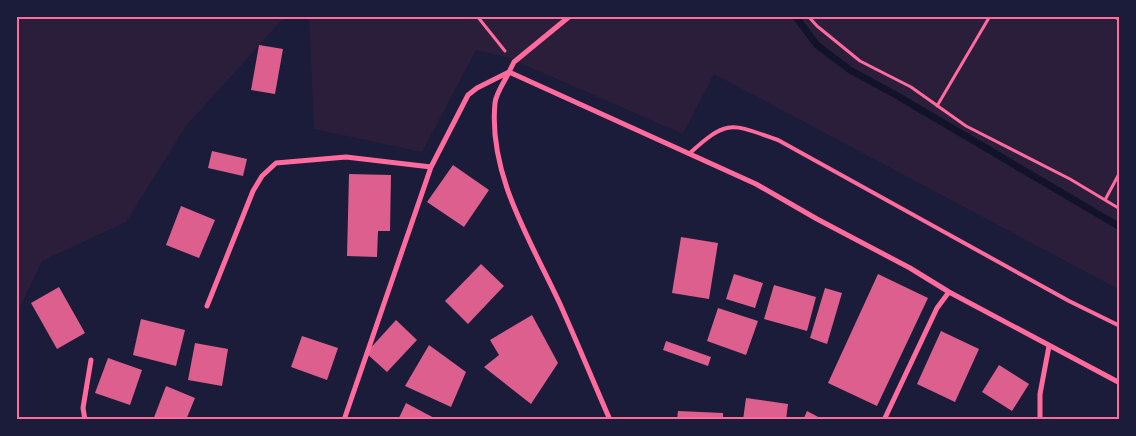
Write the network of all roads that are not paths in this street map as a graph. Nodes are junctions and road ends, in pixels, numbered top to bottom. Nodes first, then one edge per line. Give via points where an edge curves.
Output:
1 (570, 16) edge
2 (509, 72) junction
3 (690, 154) junction
4 (430, 167) junction
5 (949, 292) junction
6 (207, 306) dead end
7 (1120, 326) edge
8 (1049, 346) junction
9 (91, 360) dead end
10 (1120, 383) edge
11 (85, 420) edge
12 (344, 420) edge
13 (610, 420) edge
14 (884, 420) edge
15 (1040, 420) edge

1 - 2 street via 514,62
2 - 3 street
2 - 4 street via 468,95
2 - 13 street via 495,101 502,175
3 - 5 street via 756,184
3 - 7 lane via 708,136 724,128 741,127 778,140
4 - 6 street via 346,157 276,163 262,176 253,191
4 - 12 street
5 - 8 street
5 - 14 street via 937,308
8 - 10 street
8 - 15 street via 1040,394
9 - 11 street via 83,408

